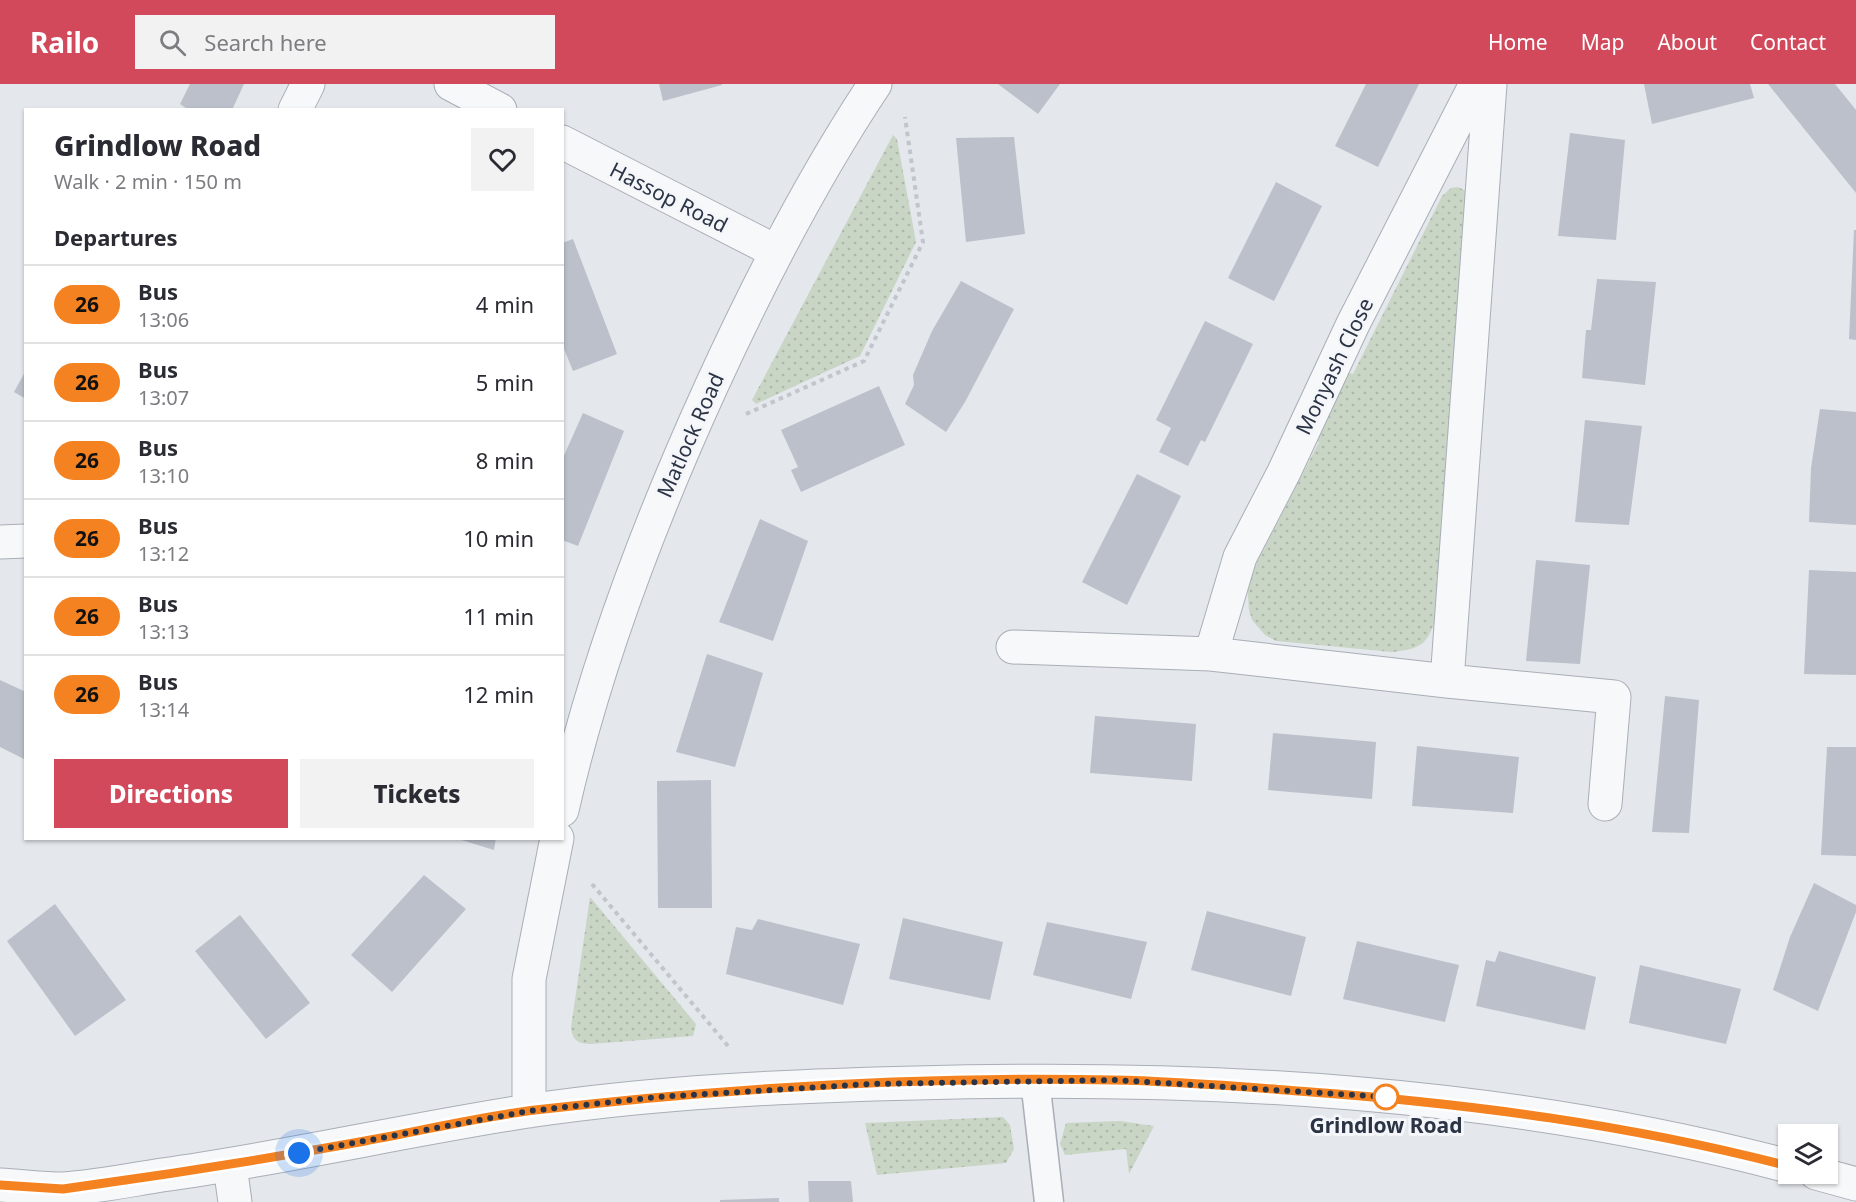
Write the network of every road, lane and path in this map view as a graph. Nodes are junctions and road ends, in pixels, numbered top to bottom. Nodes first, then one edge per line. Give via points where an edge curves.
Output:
1 (308, 84) edge
2 (451, 84) edge
3 (875, 84) edge
4 (1476, 84) edge
5 (1490, 84) edge
6 (903, 106) dead end
7 (296, 108) edge
8 (496, 108) edge
9 (564, 143) edge
10 (775, 251) junction
11 (687, 440) junction
12 (24, 541) edge
13 (0, 542) edge
14 (1013, 646) dead end
15 (1211, 654) junction
16 (1447, 681) junction
17 (564, 803) edge
18 (1605, 804) dead end
19 (557, 841) edge
20 (1035, 1080) junction
21 (764, 1090) junction
22 (529, 1111) junction
23 (1778, 1164) edge
24 (230, 1166) junction
25 (1838, 1179) edge
26 (1856, 1184) edge
27 (0, 1185) edge
28 (235, 1202) edge
29 (1049, 1202) edge

1 - 7 street
2 - 8 street
3 - 10 street, Matlock Road
4 - 15 street, Monyash Close via 1353,324 1240,558
5 - 16 street
6 - 11 path via 923,242 864,361
9 - 10 street, Hassop Road
10 - 11 street, Matlock Road
11 - 17 street, Matlock Road via 630,582
12 - 13 street
14 - 15 street
15 - 16 street
16 - 18 street via 1614,697
19 - 21 path
19 - 22 street via 530,979
20 - 21 street
20 - 23 street via 1241,1087 1491,1108 1663,1136
20 - 29 lane
21 - 22 street
22 - 24 street
24 - 27 street via 63,1189
24 - 28 street
25 - 26 street

